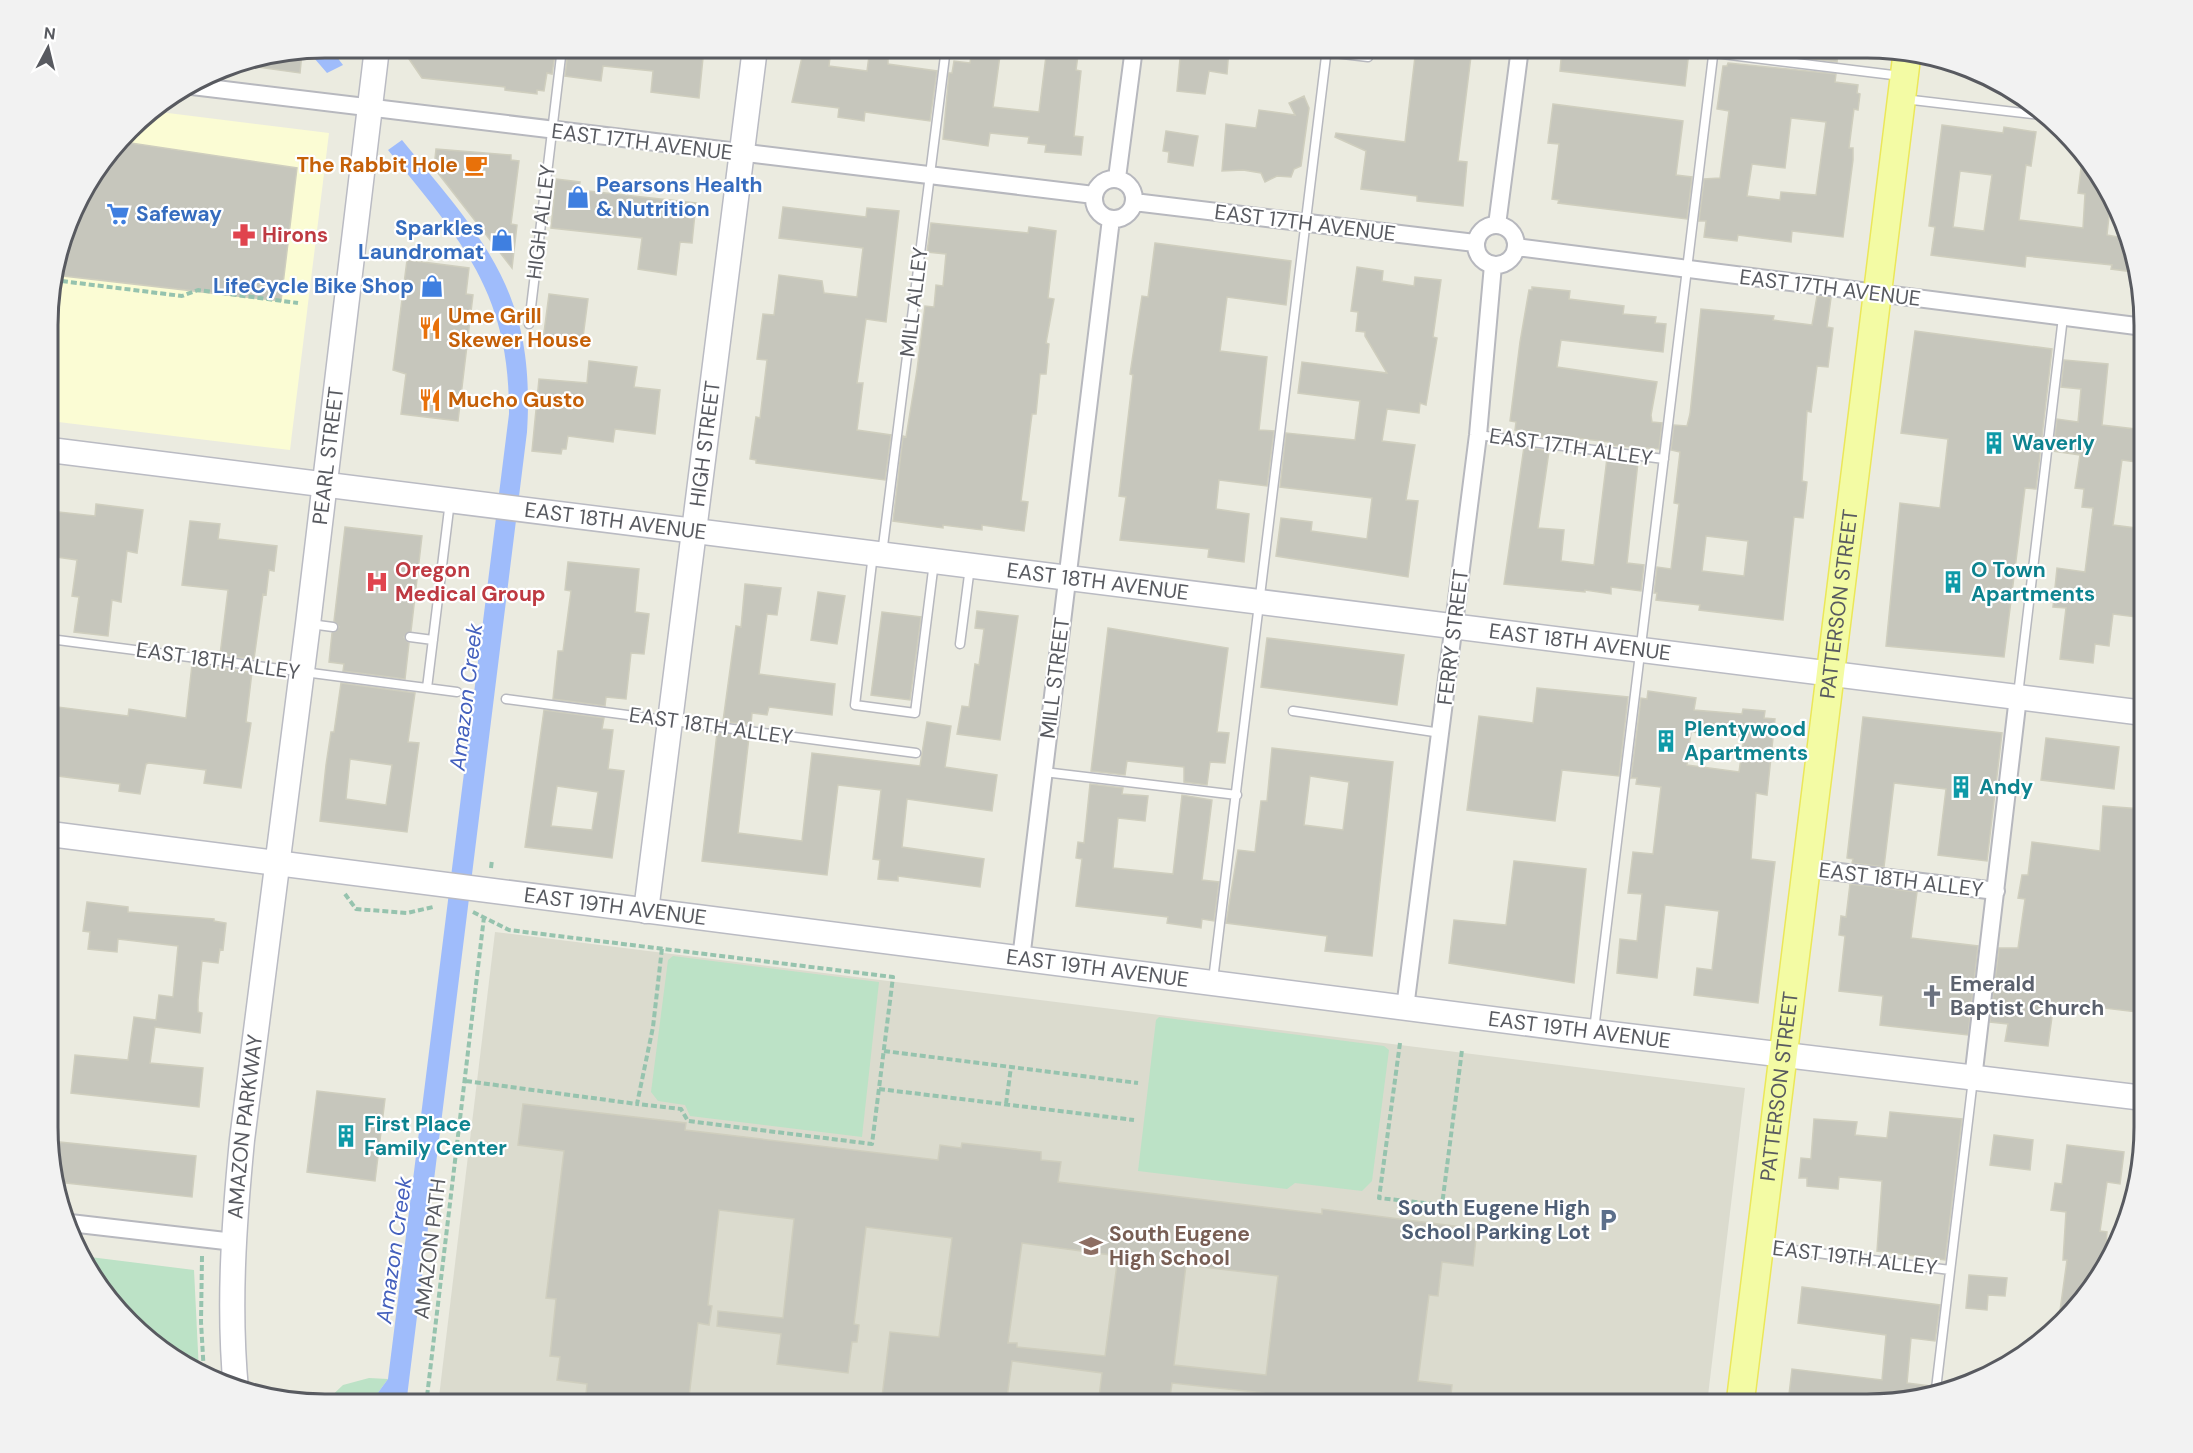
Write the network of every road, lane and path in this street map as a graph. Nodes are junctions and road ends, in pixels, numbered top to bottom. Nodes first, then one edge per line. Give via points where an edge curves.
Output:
1 (376, 58) edge
2 (561, 58) edge
3 (754, 58) edge
4 (945, 58) edge
5 (1133, 58) edge
6 (1326, 58) edge
7 (1519, 58) edge
8 (1713, 58) edge
9 (1772, 58) edge
10 (1904, 76) edge
11 (203, 88) edge
12 (370, 109) junction
13 (2025, 110) edge
14 (552, 131) junction
15 (742, 154) junction
16 (930, 177) junction
17 (1117, 178) junction
18 (1094, 195) junction
19 (1134, 201) junction
20 (1111, 219) junction
21 (1306, 224) junction
22 (1497, 225) junction
23 (1475, 243) junction
24 (1516, 247) junction
25 (1494, 265) junction
26 (1687, 271) junction
27 (63, 281) edge
28 (1876, 294) junction
29 (298, 303) dead end
30 (2063, 317) junction
31 (529, 324) dead end
32 (2134, 326) edge
33 (1478, 435) junction
34 (58, 451) edge
35 (1665, 459) junction
36 (324, 485) junction
37 (450, 501) junction
38 (694, 532) junction
39 (878, 555) junction
40 (934, 562) junction
41 (970, 566) junction
42 (1068, 579) junction
43 (1260, 603) junction
44 (308, 624) junction
45 (1454, 626) junction
46 (333, 627) dead end
47 (410, 637) dead end
48 (58, 640) edge
49 (433, 640) junction
50 (960, 644) dead end
51 (1640, 649) junction
52 (302, 673) junction
53 (1830, 675) junction
54 (427, 688) junction
55 (457, 692) dead end
56 (2018, 697) junction
57 (506, 699) dead end
58 (1293, 711) dead end
59 (2134, 712) edge
60 (670, 720) junction
61 (1441, 733) junction
62 (915, 753) dead end
63 (1044, 771) junction
64 (1237, 795) junction
65 (58, 835) edge
66 (278, 864) junction
67 (1806, 868) junction
68 (1996, 891) junction
69 (443, 896) junction
70 (473, 900) junction
71 (356, 909) dead end
72 (646, 911) junction
73 (484, 918) junction
74 (662, 948) junction
75 (1021, 959) junction
76 (1212, 983) junction
77 (1405, 1008) junction
78 (1594, 1032) junction
79 (1400, 1043) dead end
80 (1462, 1050) dead end
81 (884, 1051) junction
82 (1784, 1056) junction
83 (1011, 1067) junction
84 (1973, 1079) junction
85 (466, 1081) junction
86 (1138, 1083) dead end
87 (879, 1089) junction
88 (2134, 1097) edge
89 (637, 1104) junction
90 (1006, 1104) junction
91 (1134, 1120) dead end
92 (76, 1223) edge
93 (202, 1240) junction
94 (234, 1242) junction
95 (1760, 1246) junction
96 (1950, 1270) junction
97 (203, 1365) edge
98 (235, 1378) edge
99 (1936, 1385) edge
100 (427, 1394) edge
101 (1741, 1394) edge

1 - 12 main road, PEARL STREET
2 - 14 lane, HIGH ALLEY
3 - 15 main road, HIGH STREET
4 - 16 lane, MILL ALLEY
5 - 17 street
6 - 21 lane
7 - 22 street
8 - 26 lane
9 - 10 lane
10 - 13 lane
10 - 28 main road, PATTERSON STREET
11 - 12 street, EAST 17TH AVENUE
12 - 14 street, EAST 17TH AVENUE
12 - 36 main road, PEARL STREET
14 - 15 street, EAST 17TH AVENUE
14 - 31 lane, HIGH ALLEY
15 - 16 street, EAST 17TH AVENUE
15 - 38 main road, HIGH STREET
16 - 18 street, EAST 17TH AVENUE
16 - 39 lane, MILL ALLEY
17 - 18 street via 1102,182
17 - 19 street via 1131,187
18 - 20 street via 1097,211
19 - 20 street via 1126,215
19 - 21 street, EAST 17TH AVENUE
20 - 42 street, MILL STREET
21 - 23 street, EAST 17TH AVENUE
21 - 43 lane
22 - 23 street via 1482,229
22 - 24 street via 1512,232
23 - 25 street via 1480,258
24 - 25 street via 1509,261
24 - 26 street, EAST 17TH AVENUE
25 - 33 street, FERRY STREET
26 - 28 street, EAST 17TH AVENUE
26 - 35 lane
27 - 29 path via 182,296 198,290
28 - 30 street, EAST 17TH AVENUE
28 - 53 main road, PATTERSON STREET
30 - 32 street, EAST 17TH AVENUE
30 - 56 lane
33 - 35 lane, EAST 17TH ALLEY
33 - 45 street, FERRY STREET
34 - 36 main road, EAST 18TH AVENUE
35 - 51 lane
36 - 37 main road, EAST 18TH AVENUE
36 - 44 main road, PEARL STREET
37 - 38 main road, EAST 18TH AVENUE
37 - 49 lane
38 - 39 main road, EAST 18TH AVENUE
38 - 60 main road, HIGH STREET
39 - 40 main road, EAST 18TH AVENUE
39 - 40 lane, MILL ALLEY via 866,602 868,612 855,705 915,713
40 - 41 main road, EAST 18TH AVENUE
41 - 42 main road, EAST 18TH AVENUE
41 - 50 lane
42 - 43 main road, EAST 18TH AVENUE
42 - 63 street, MILL STREET
43 - 45 main road, EAST 18TH AVENUE
43 - 64 lane
44 - 46 lane
44 - 52 main road, PEARL STREET
45 - 51 main road, EAST 18TH AVENUE
45 - 61 street, FERRY STREET
47 - 49 lane
48 - 52 lane, EAST 18TH ALLEY
49 - 54 lane
51 - 53 main road, EAST 18TH AVENUE
51 - 78 lane
52 - 54 lane, EAST 18TH ALLEY
52 - 66 main road, PEARL STREET
53 - 56 main road, EAST 18TH AVENUE
53 - 67 main road, PATTERSON STREET
54 - 55 lane, EAST 18TH ALLEY
56 - 59 main road, EAST 18TH AVENUE
56 - 68 street
57 - 60 lane, EAST 18TH ALLEY
58 - 61 lane
60 - 62 lane, EAST 18TH ALLEY
60 - 72 main road, HIGH STREET
61 - 77 street, FERRY STREET
63 - 64 lane
63 - 75 street, MILL STREET
64 - 76 lane
65 - 66 main road, EAST 19TH AVENUE
66 - 69 main road, EAST 19TH AVENUE
66 - 94 main road, AMAZON PARKWAY via 242,1140
67 - 68 street, EAST 18TH ALLEY
67 - 82 main road, PATTERSON STREET
68 - 84 street
69 - 70 main road, EAST 19TH AVENUE
69 - 71 path via 407,913
70 - 72 main road, EAST 19TH AVENUE
70 - 73 path
72 - 75 main road, EAST 19TH AVENUE
73 - 74 path via 509,930
73 - 85 path, AMAZON PATH
74 - 81 path via 893,977
74 - 89 path via 653,1027
75 - 76 main road, EAST 19TH AVENUE
76 - 77 main road, EAST 19TH AVENUE
77 - 78 main road, EAST 19TH AVENUE
78 - 82 main road, EAST 19TH AVENUE
79 - 80 path via 1379,1198 1442,1205
81 - 83 path
81 - 87 path
82 - 84 main road, EAST 19TH AVENUE
82 - 95 main road, PATTERSON STREET
83 - 86 path
83 - 90 path
84 - 88 main road, EAST 19TH AVENUE
84 - 96 lane
85 - 89 path
85 - 100 path, AMAZON PATH
87 - 89 path via 872,1144 688,1121 681,1109
87 - 90 path
90 - 91 path
92 - 93 street
93 - 94 street
93 - 97 path
94 - 98 main road, AMAZON PARKWAY via 231,1317
95 - 96 lane, EAST 19TH ALLEY
95 - 101 main road, PATTERSON STREET
96 - 99 lane

